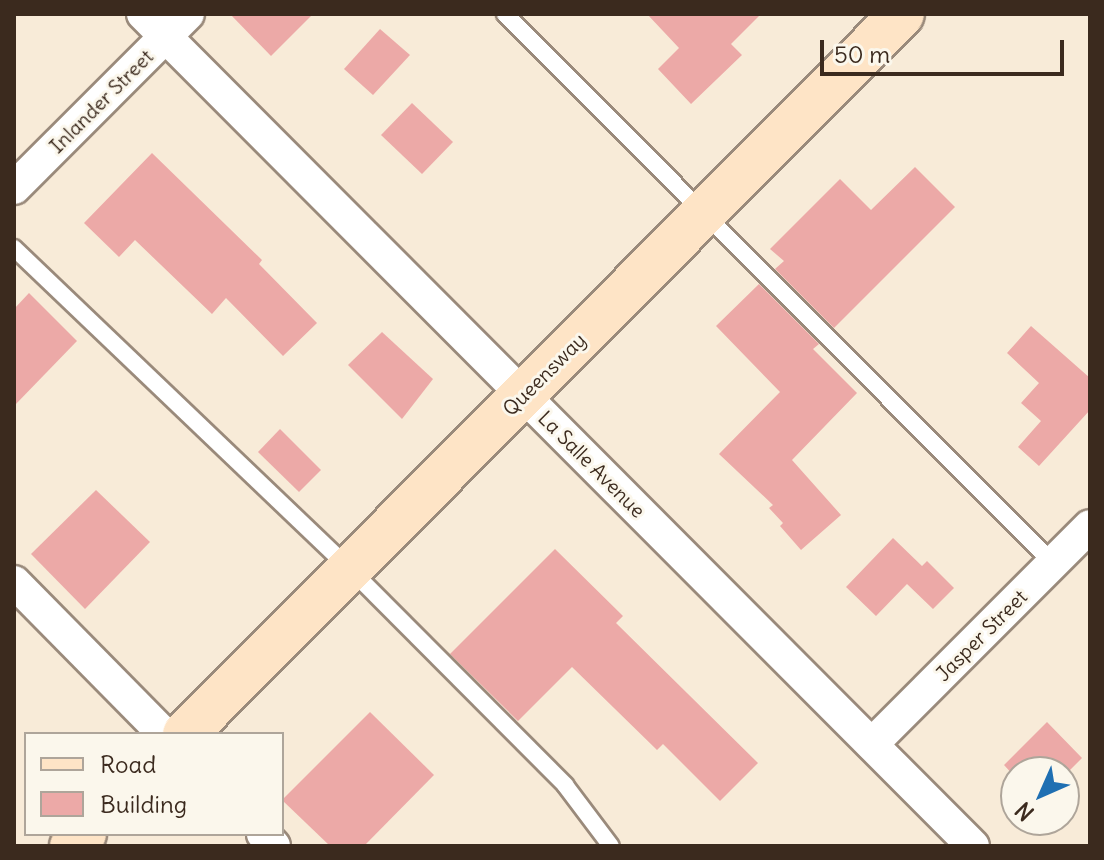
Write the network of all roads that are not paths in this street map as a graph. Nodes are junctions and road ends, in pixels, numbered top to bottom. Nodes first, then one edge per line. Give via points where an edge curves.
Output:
1 (143, 14) edge
2 (188, 14) edge
3 (505, 14) edge
4 (902, 14) edge
5 (165, 37) junction
6 (14, 188) edge
7 (704, 213) junction
8 (14, 248) edge
9 (523, 395) junction
10 (1090, 526) edge
11 (1053, 563) junction
12 (350, 569) junction
13 (14, 582) edge
14 (162, 732) edge
15 (187, 732) edge
16 (872, 744) junction
17 (611, 846) edge
18 (973, 846) edge

1 - 5 street, La Salle Avenue
2 - 5 street, Inlander Street
3 - 7 lane
4 - 7 main road, Queensway
5 - 6 street, Inlander Street
5 - 9 street, La Salle Avenue
7 - 9 main road, Queensway
7 - 11 lane
8 - 12 lane
9 - 12 main road, Queensway
9 - 16 street, La Salle Avenue
10 - 11 street, Jasper Street
11 - 16 street, Jasper Street
12 - 15 main road, Queensway
12 - 17 lane via 565,785
13 - 14 street
16 - 18 street, La Salle Avenue

